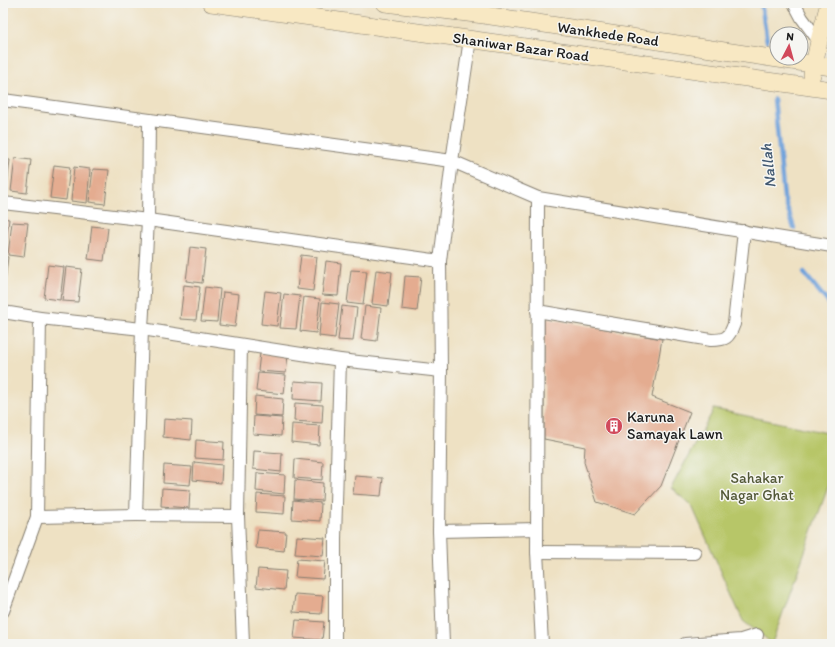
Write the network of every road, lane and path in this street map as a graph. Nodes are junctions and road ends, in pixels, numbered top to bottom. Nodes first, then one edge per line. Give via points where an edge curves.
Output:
1 (211, 3) edge
2 (385, 3) edge
3 (794, 3) edge
4 (829, 3) edge
5 (484, 9) edge
6 (470, 39) junction
7 (819, 41) junction
8 (815, 64) junction
9 (832, 67) edge
10 (810, 87) junction
11 (832, 90) edge
12 (3, 100) edge
13 (149, 120) junction
14 (452, 161) junction
15 (538, 198) junction
16 (3, 203) edge
17 (148, 220) junction
18 (744, 231) junction
19 (832, 246) edge
20 (440, 261) junction
21 (537, 311) junction
22 (3, 312) edge
23 (40, 318) junction
24 (142, 329) junction
25 (241, 345) junction
26 (340, 360) junction
27 (441, 371) junction
28 (136, 515) junction
29 (37, 516) junction
30 (238, 516) junction
31 (537, 529) junction
32 (439, 531) junction
33 (537, 552) junction
34 (695, 553) dead end
35 (3, 611) edge
36 (243, 644) edge
37 (335, 644) edge
38 (443, 644) edge
39 (542, 644) edge
40 (685, 644) edge
41 (755, 644) edge

1 - 6 main road, Shaniwar Bazar Road
2 - 5 main road, Wankhede Road
3 - 7 street
4 - 7 main road
5 - 8 main road, Wankhede Road
6 - 10 main road, Shaniwar Bazar Road
6 - 14 street
7 - 8 main road
8 - 9 main road, Wankhede Road
8 - 10 main road
10 - 11 main road, Shaniwar Bazar Road
12 - 13 street
13 - 14 street
13 - 17 street
14 - 15 street
14 - 20 street
15 - 18 street
15 - 21 street
16 - 17 street
17 - 20 street
17 - 24 street
18 - 19 street
18 - 21 street via 734,324 731,334 723,340
20 - 27 street
21 - 31 street
22 - 23 street
23 - 24 street
23 - 29 street
24 - 25 street
24 - 28 street
25 - 26 street
25 - 30 street
26 - 27 street
26 - 37 street
27 - 32 street
28 - 29 street
28 - 30 street
29 - 35 street
30 - 36 street
31 - 32 street
31 - 33 street
32 - 38 street
33 - 34 street
33 - 39 street
40 - 41 street via 741,640 757,635

